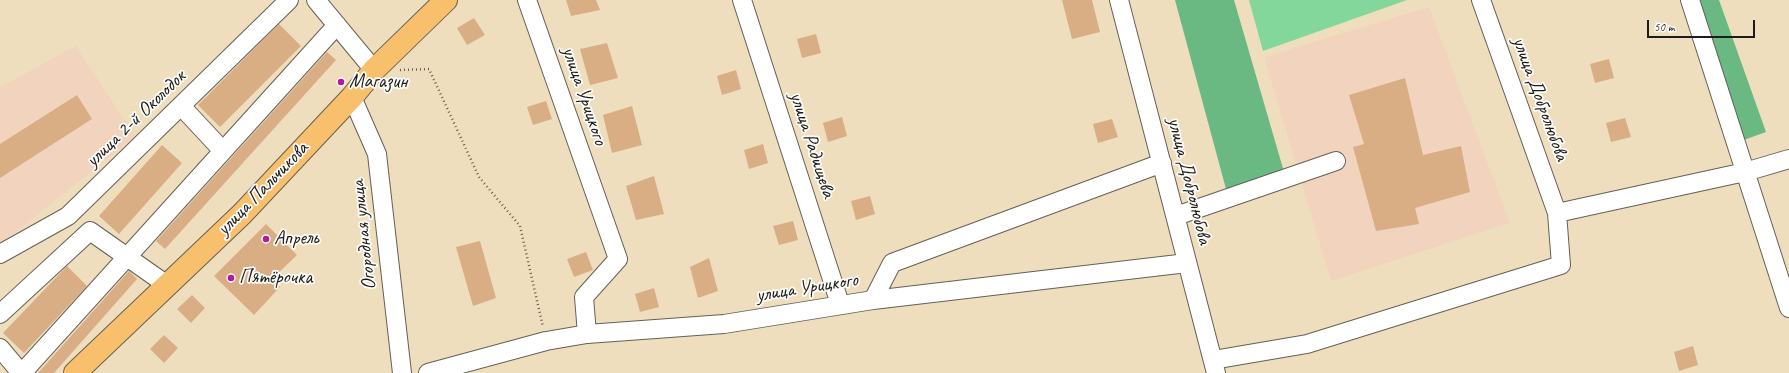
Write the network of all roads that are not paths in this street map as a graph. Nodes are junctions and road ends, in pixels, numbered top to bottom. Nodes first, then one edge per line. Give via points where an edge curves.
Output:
1 (289, 0) edge
2 (316, 0) edge
3 (446, 0) edge
4 (527, 0) edge
5 (742, 0) edge
6 (1120, 0) edge
7 (1481, 0) edge
8 (1690, 0) edge
9 (337, 26) junction
10 (374, 70) junction
11 (352, 97) junction
12 (181, 106) junction
13 (223, 151) junction
14 (1789, 159) edge
15 (1336, 161) dead end
16 (1162, 163) junction
17 (1745, 172) junction
18 (1557, 213) junction
19 (68, 216) junction
20 (1176, 216) junction
21 (90, 231) junction
22 (0, 254) edge
23 (127, 257) junction
24 (1187, 263) junction
25 (167, 285) junction
26 (873, 300) junction
27 (840, 304) junction
28 (1789, 308) edge
29 (0, 314) edge
30 (587, 334) junction
31 (0, 348) edge
32 (1214, 367) edge
33 (21, 373) edge
34 (75, 373) edge
35 (402, 373) edge
36 (428, 373) edge

1 - 12 street, улица 2-й Околодок
2 - 9 street
3 - 10 main road, улица Пальчикова
4 - 30 street, улица Урицкого via 618,260 584,297
5 - 27 street, улица Радищева
6 - 16 street, улица Добролюбова
7 - 18 street, улица Добролюбова
8 - 17 street
9 - 10 street
9 - 13 street
10 - 11 main road, улица Пальчикова
11 - 25 main road, улица Пальчикова via 242,214
11 - 35 street, Огородная улица via 378,154
12 - 13 street
12 - 19 street, улица 2-й Околодок
13 - 23 street
14 - 17 street
15 - 20 street
16 - 20 street, улица Добролюбова
16 - 26 street, улица Урицкого via 892,263
17 - 18 street
17 - 28 street
18 - 32 street, улица Добролюбова via 1562,265 1307,344
19 - 21 street
19 - 22 street, улица 2-й Околодок
20 - 24 street, улица Добролюбова
21 - 23 street
21 - 29 street
23 - 25 street
23 - 33 street
24 - 26 street
24 - 32 street, улица Добролюбова
25 - 34 main road, улица Пальчикова
26 - 27 street, улица Урицкого
27 - 30 street, улица Урицкого via 724,324
30 - 36 street, улица Урицкого via 546,341
31 - 33 street

